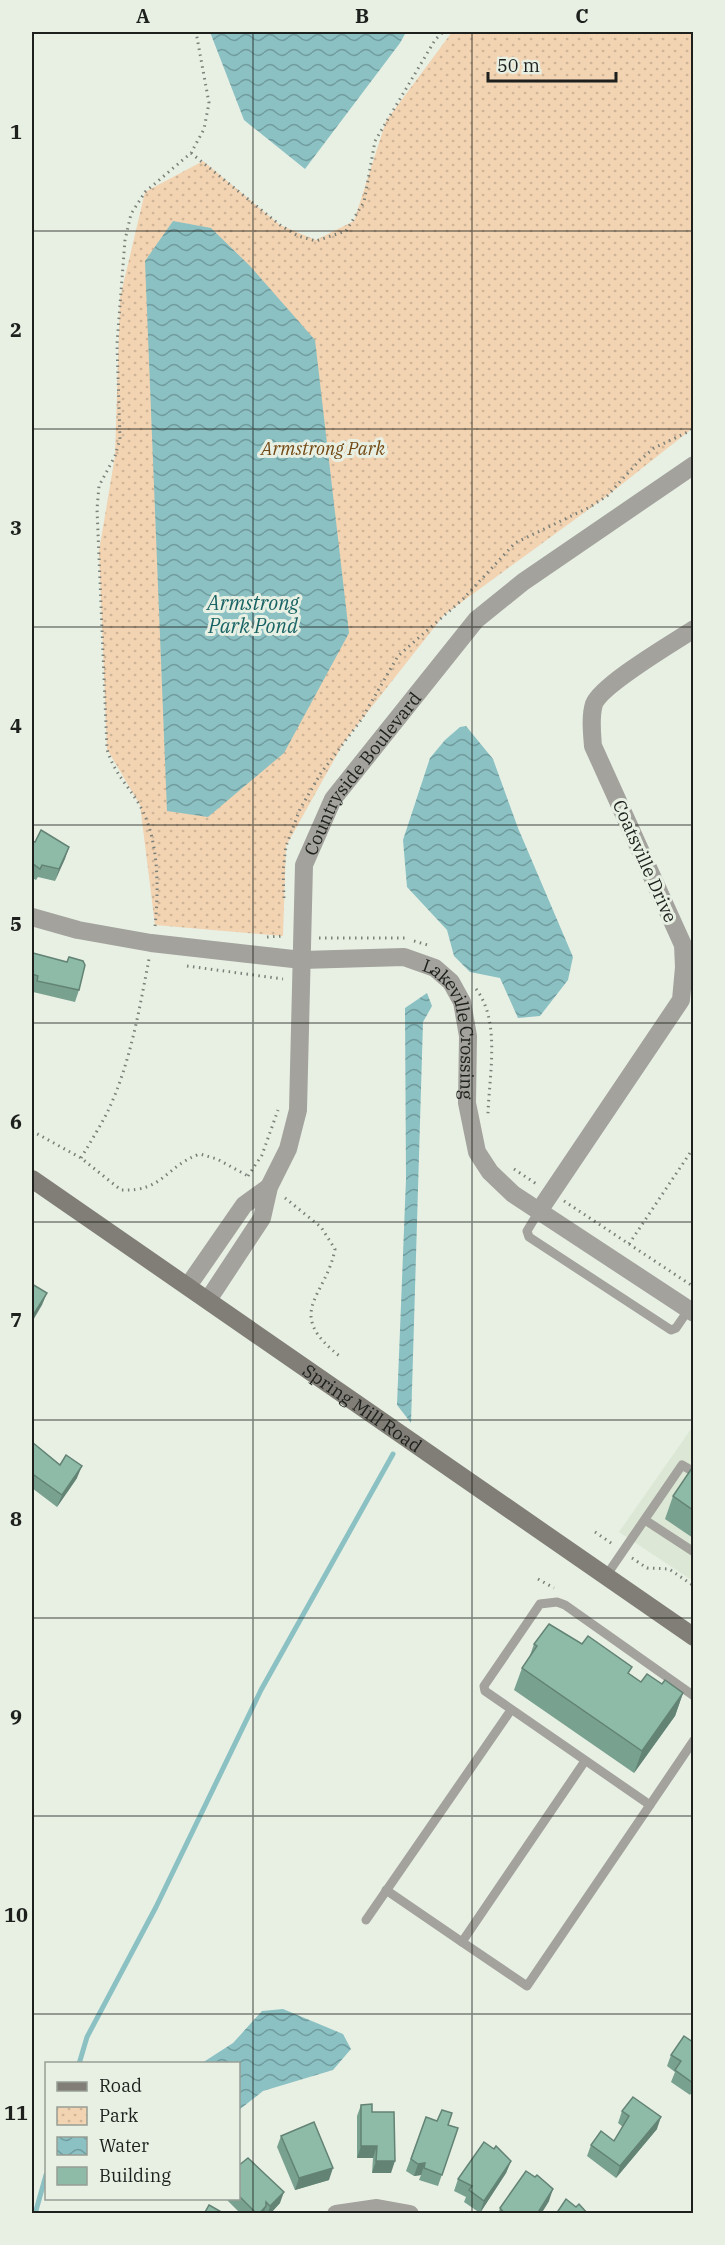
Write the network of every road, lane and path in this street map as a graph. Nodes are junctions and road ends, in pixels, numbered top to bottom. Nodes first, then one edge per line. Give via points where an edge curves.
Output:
1 (196, 32) edge
2 (443, 32) edge
3 (191, 153) junction
4 (693, 429) edge
5 (693, 465) edge
6 (693, 629) edge
7 (284, 904) dead end
8 (32, 917) edge
9 (286, 926) dead end
10 (300, 939) junction
11 (436, 948) dead end
12 (150, 952) junction
13 (295, 959) junction
14 (160, 962) dead end
15 (181, 965) dead end
16 (283, 978) junction
17 (470, 981) dead end
18 (284, 985) dead end
19 (281, 1101) dead end
20 (488, 1118) dead end
21 (693, 1147) edge
22 (81, 1158) dead end
23 (511, 1167) dead end
24 (248, 1176) dead end
25 (32, 1179) edge
26 (269, 1187) junction
27 (551, 1193) junction
28 (539, 1211) junction
29 (629, 1244) junction
30 (188, 1286) junction
31 (693, 1287) edge
32 (208, 1300) junction
33 (692, 1308) edge
34 (693, 1472) edge
35 (645, 1520) junction
36 (595, 1532) dead end
37 (623, 1552) junction
38 (693, 1552) edge
39 (606, 1576) junction
40 (693, 1586) edge
41 (693, 1637) edge
42 (693, 1696) edge
43 (512, 1710) junction
44 (693, 1740) edge
45 (585, 1761) junction
46 (650, 1805) junction
47 (386, 1890) junction
48 (366, 1920) dead end
49 (462, 1942) junction
50 (336, 2214) edge
51 (410, 2214) edge

1 - 3 path via 209,103 204,129
2 - 3 path via 375,141 364,202 346,231 316,240 298,236
3 - 12 path via 145,192 131,214 125,240 117,344 120,439 99,486 107,749 113,769 140,805 149,827 158,891
4 - 7 path via 654,448 607,496 590,507 514,543 463,599 398,656 361,720 321,773 300,809 286,846
5 - 10 street, Countryside Boulevard via 523,582 476,620 442,658 333,799 304,865
6 - 27 street, Coatsville Drive via 617,680 595,703 592,718 593,746 683,945 681,1000
8 - 12 street, Lakeville Crossing
9 - 10 path via 283,936 287,940
10 - 11 path via 398,937
10 - 13 street, Countryside Boulevard
12 - 13 street, Lakeville Crossing
12 - 14 path
12 - 22 path via 119,1081
13 - 16 path
13 - 26 street, Countryside Boulevard via 298,1110 288,1149
13 - 28 street, Lakeville Crossing via 404,957 435,969 451,982 462,1002 468,1036 467,1103 477,1152 490,1172 513,1194
15 - 16 path
16 - 18 path
17 - 20 path via 488,1010
19 - 24 path via 272,1131
21 - 29 path
23 - 27 path
25 - 30 street, Spring Mill Road
26 - 30 street via 244,1205
26 - 32 street, Countryside Boulevard via 262,1218
27 - 28 street, Coatsville Drive
27 - 29 path
28 - 33 street, Lakeville Crossing
28 - 33 lane via 527,1231 529,1237 671,1330
29 - 31 path
30 - 32 street, Spring Mill Road
32 - 39 street, Spring Mill Road
34 - 35 lane via 682,1465
35 - 37 lane
35 - 38 lane
36 - 37 path
37 - 39 lane
37 - 40 path via 647,1568 669,1569
39 - 41 street, Spring Mill Road
42 - 43 lane via 557,1602 540,1604 484,1686 485,1691
43 - 45 lane
43 - 47 lane
44 - 46 lane
45 - 46 lane
45 - 49 lane
46 - 49 lane via 527,1986
47 - 48 lane
47 - 49 lane
50 - 51 street via 377,2208

